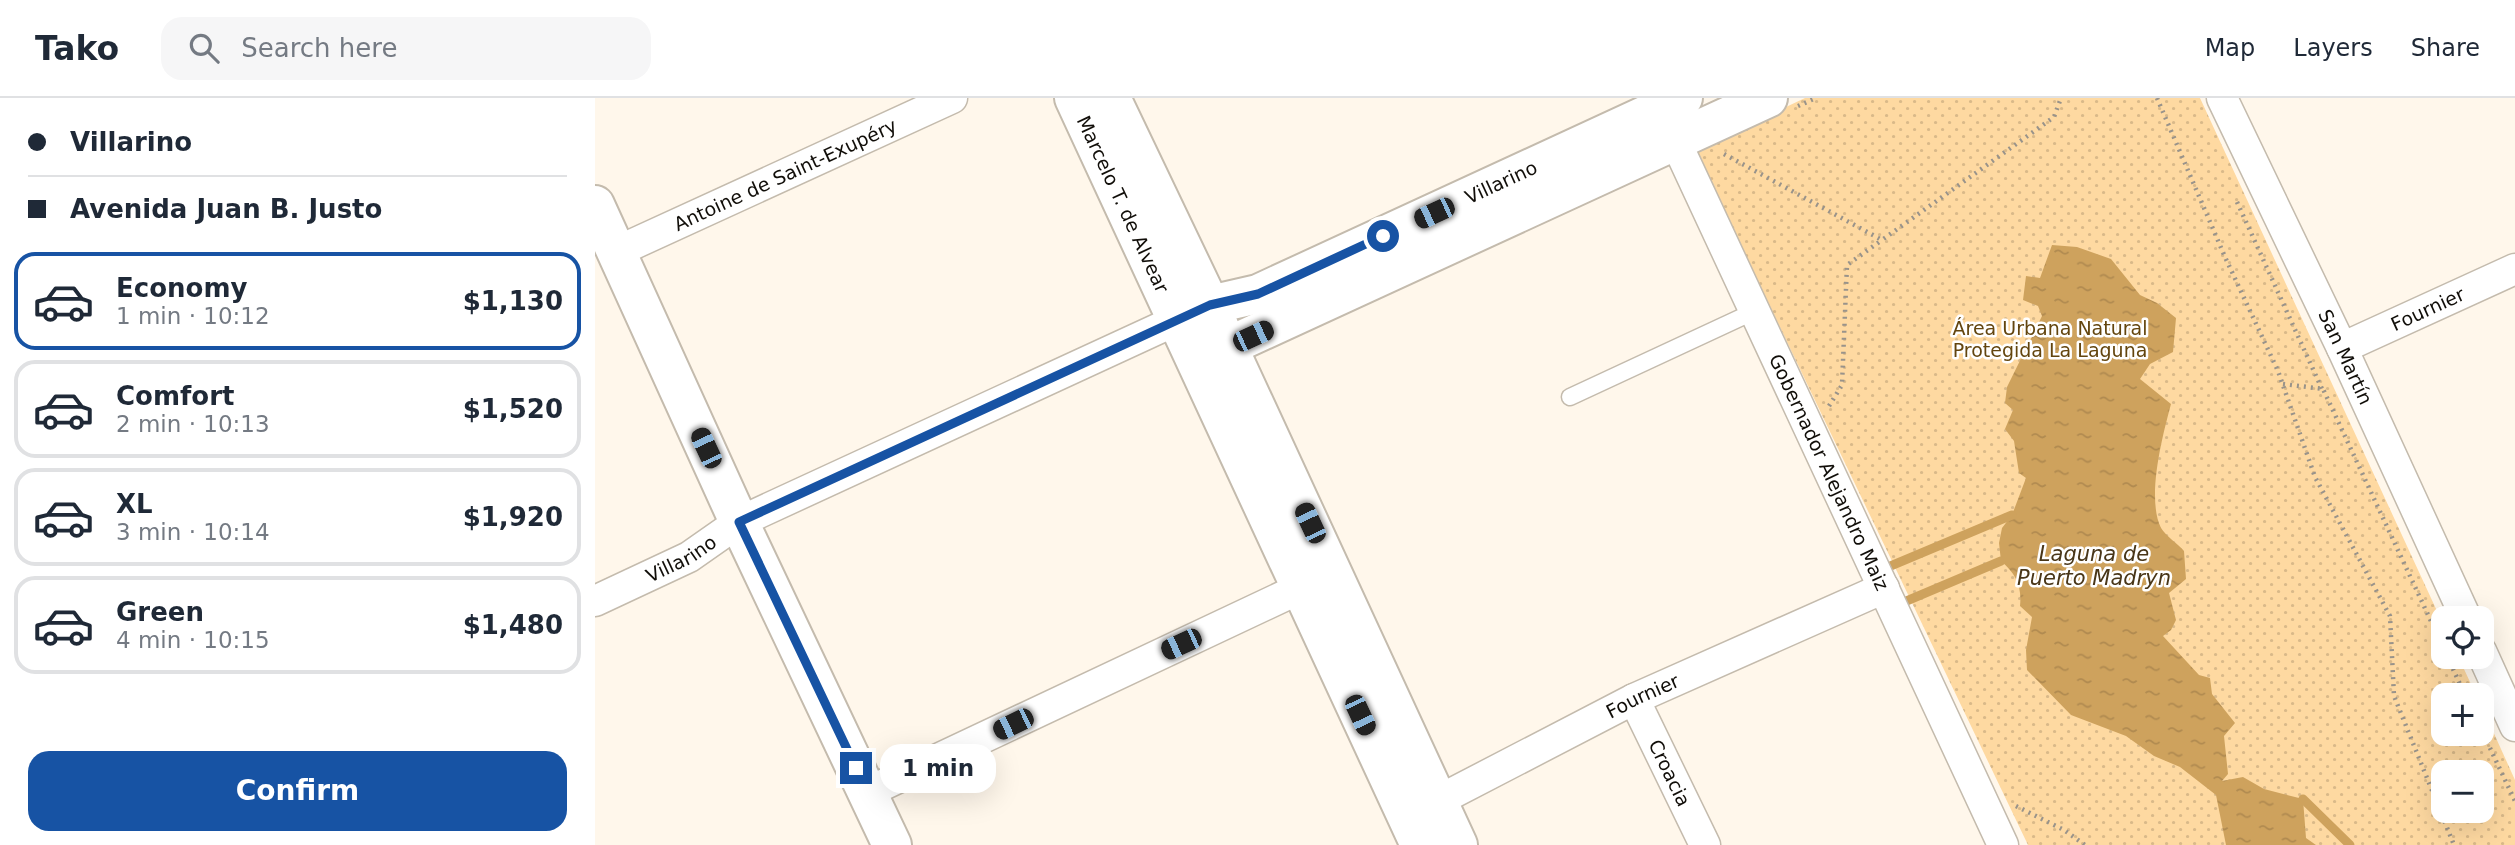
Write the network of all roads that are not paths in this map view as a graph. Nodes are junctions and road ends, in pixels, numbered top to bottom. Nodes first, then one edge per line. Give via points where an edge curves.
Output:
1 (952, 98) edge
2 (1073, 98) edge
3 (1111, 98) edge
4 (1768, 98) edge
5 (2222, 98) edge
6 (1673, 116) edge
7 (595, 205) edge
8 (616, 253) junction
9 (2515, 269) edge
10 (1755, 311) junction
11 (1194, 313) junction
12 (2342, 348) junction
13 (1212, 354) junction
14 (1570, 397) dead end
15 (739, 522) junction
16 (1317, 580) junction
17 (1884, 588) junction
18 (595, 601) edge
19 (2460, 606) edge
20 (2504, 673) edge
21 (1634, 699) junction
22 (2515, 726) edge
23 (868, 792) junction
24 (1421, 821) edge
25 (892, 845) edge
26 (1458, 845) edge
27 (1705, 845) edge
28 (2003, 845) edge

1 - 8 street, Antoine de Saint-Exupéry
2 - 11 street, Marcelo T. de Alvear
3 - 11 street, Marcelo T. de Alvear
4 - 6 street, Villarino
5 - 12 street, San Martín
6 - 10 street, Gobernador Alejandro Maiz
6 - 11 street, Villarino via 1258,294
6 - 13 street, Villarino
7 - 8 street
8 - 15 street
9 - 12 street, Fournier
10 - 14 lane
10 - 17 street, Gobernador Alejandro Maiz
11 - 13 street, Marcelo T. de Alvear
11 - 15 street, Villarino
12 - 19 street, San Martín
13 - 16 street, Marcelo T. de Alvear
15 - 18 street, Villarino via 689,557
15 - 23 street
16 - 23 street
16 - 24 street, Marcelo T. de Alvear
17 - 21 street, Fournier
17 - 28 street, Gobernador Alejandro Maiz
20 - 22 street
21 - 24 street, Fournier
21 - 27 street, Croacia
23 - 25 street
24 - 26 street, Marcelo T. de Alvear

